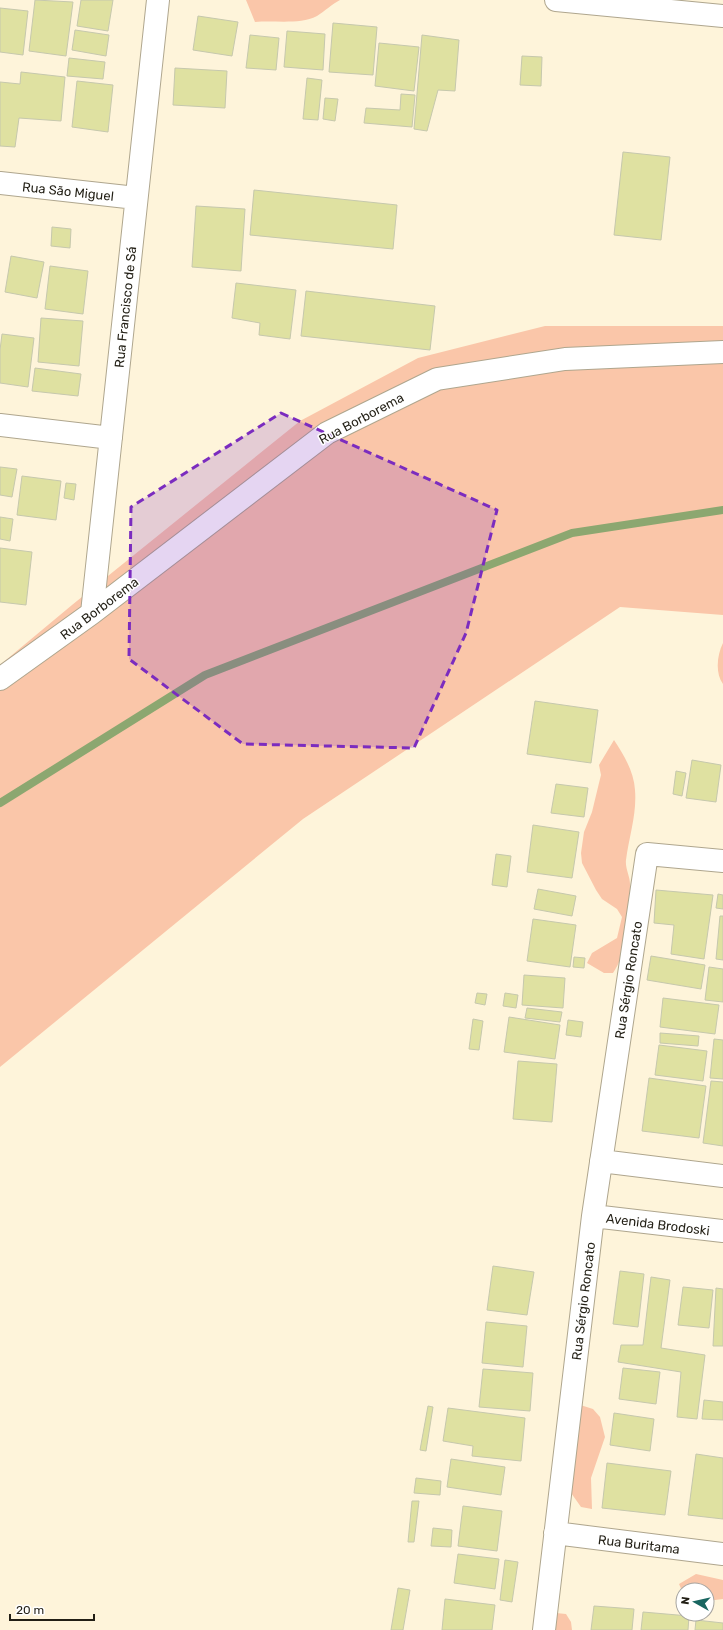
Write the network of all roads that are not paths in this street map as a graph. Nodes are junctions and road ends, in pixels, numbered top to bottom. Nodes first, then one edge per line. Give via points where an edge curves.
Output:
1 (158, 0) edge
2 (556, 0) edge
3 (723, 16) edge
4 (0, 183) edge
5 (136, 198) junction
6 (723, 352) edge
7 (0, 425) edge
8 (111, 438) junction
9 (92, 613) junction
10 (10, 664) edge
11 (0, 679) edge
12 (723, 861) edge
13 (601, 1161) junction
14 (723, 1176) edge
15 (593, 1216) junction
16 (723, 1231) edge
17 (555, 1533) junction
18 (723, 1554) edge
19 (544, 1630) edge

1 - 5 street, Rua Francisco de Sá
2 - 3 street
4 - 5 street, Rua São Miguel
5 - 8 street, Rua Francisco de Sá
6 - 9 street, Rua Borborema via 565,359 437,379 327,433
7 - 8 street
8 - 9 street, Rua Francisco de Sá
9 - 10 street, Rua Borborema
10 - 11 street, Rua Borborema
12 - 13 street, Rua Sérgio Roncato via 647,854
13 - 14 street
13 - 15 street, Rua Sérgio Roncato
15 - 16 street, Avenida Brodoski
15 - 17 street, Rua Sérgio Roncato
17 - 18 street, Rua Buritama
17 - 19 street, Rua Sérgio Roncato

